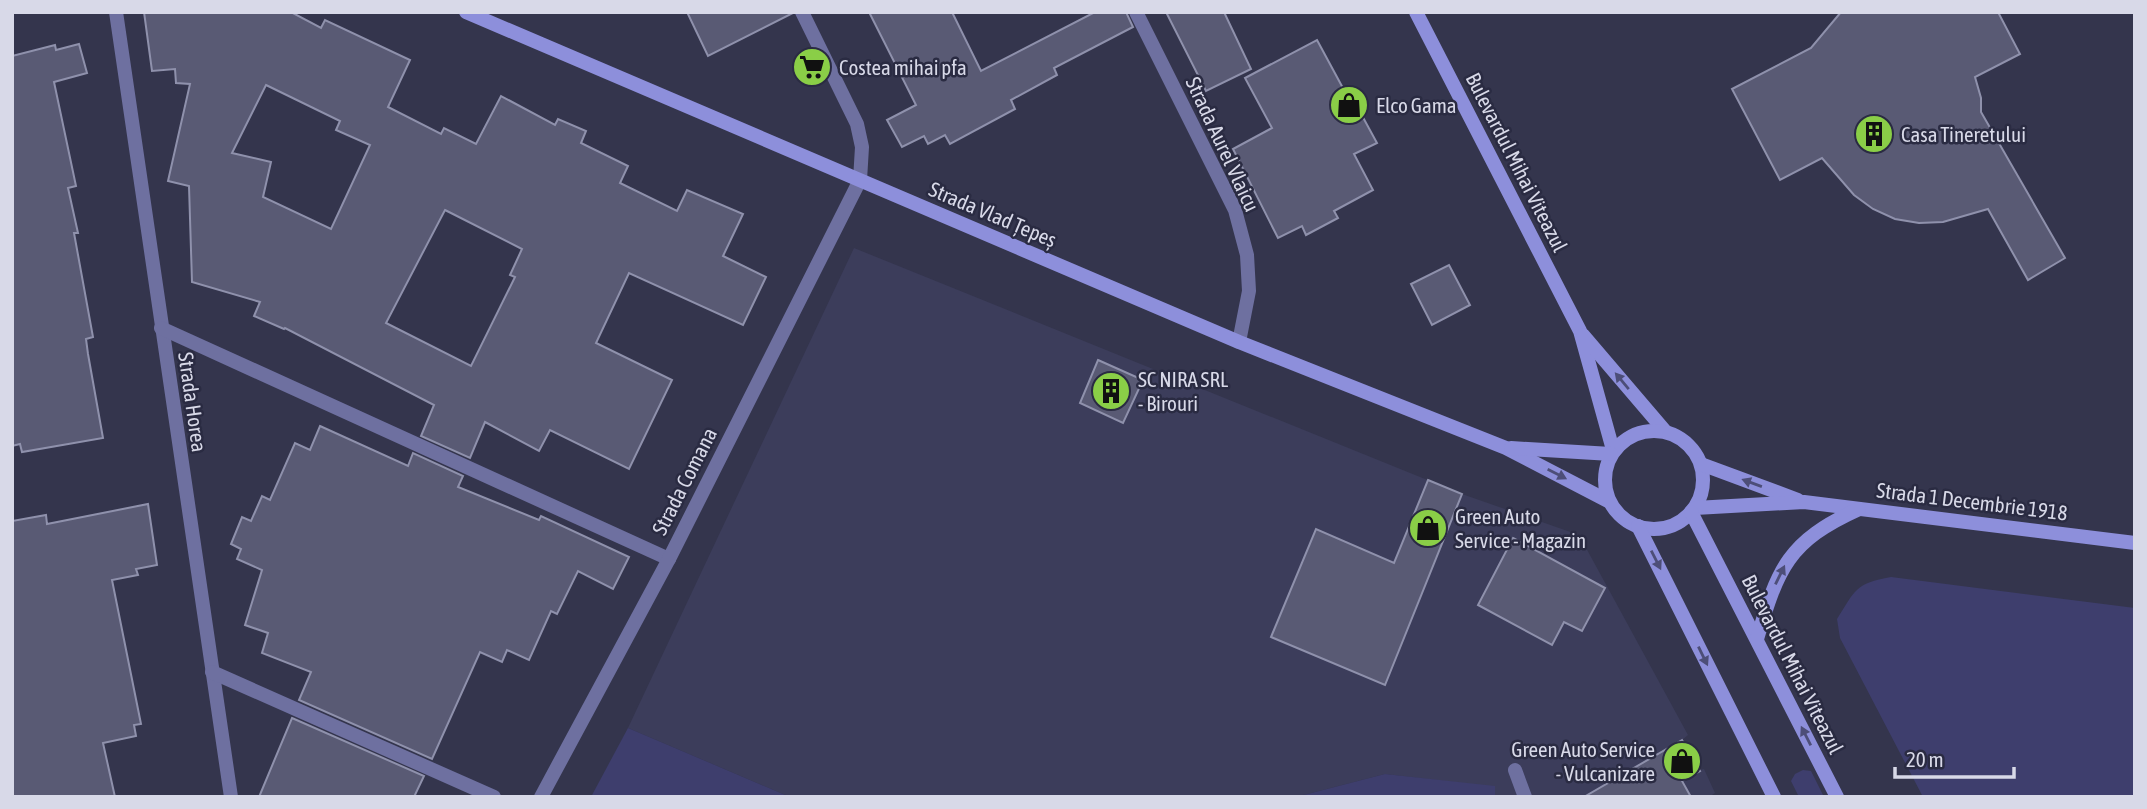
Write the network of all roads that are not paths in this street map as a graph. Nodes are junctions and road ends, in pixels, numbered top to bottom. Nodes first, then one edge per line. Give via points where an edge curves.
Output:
1 (116, 12) edge
2 (466, 12) edge
3 (803, 12) edge
4 (1136, 12) edge
5 (1416, 12) edge
6 (860, 180) junction
7 (161, 328) junction
8 (1580, 331) junction
9 (1239, 342) junction
10 (1665, 431) junction
11 (1506, 448) junction
12 (1612, 452) junction
13 (1701, 464) junction
14 (1608, 501) junction
15 (1804, 502) junction
16 (1860, 508) junction
17 (1693, 510) junction
18 (1638, 526) junction
19 (2135, 543) edge
20 (668, 559) junction
21 (1757, 639) junction
22 (212, 672) junction
23 (1516, 770) dead end
24 (230, 797) edge
25 (494, 797) edge
26 (541, 797) edge
27 (1525, 797) edge
28 (1774, 797) edge
29 (1837, 797) edge

1 - 7 street, Strada Horea
2 - 6 main road, Strada Vlad Țepeș
3 - 6 street via 858,124
4 - 9 street, Strada Aurel Vlaicu via 1235,210 1247,255 1249,291
5 - 8 main road, Bulevardul Mihai Viteazul
6 - 9 main road, Strada Vlad Țepeș
6 - 20 street, Strada Comana
7 - 20 street
7 - 22 street, Strada Horea
10 -> 8 main road, Bulevardul Mihai Viteazul
8 - 12 main road, Bulevardul Mihai Viteazul
9 - 11 main road, Strada Vlad Țepeș
10 - 12 main road via 1632,435
10 - 13 main road via 1680,437
11 - 12 main road, Strada Vlad Țepeș
11 -> 14 main road, Strada Vlad Țepeș
12 - 14 main road via 1605,467
15 -> 13 main road, Strada 1 Decembrie 1918
13 - 17 main road via 1705,481
14 - 18 main road
15 - 16 main road, Strada 1 Decembrie 1918
15 - 17 main road, Strada 1 Decembrie 1918
16 - 19 main road, Strada 1 Decembrie 1918
21 -> 16 main road via 1784,567 1803,541
17 - 18 main road via 1667,528
17 - 21 main road, Bulevardul Mihai Viteazul
18 -> 28 main road
20 - 26 street, Strada Comana
29 -> 21 main road, Bulevardul Mihai Viteazul
22 - 24 street, Strada Horea
22 - 25 street
23 - 27 street

